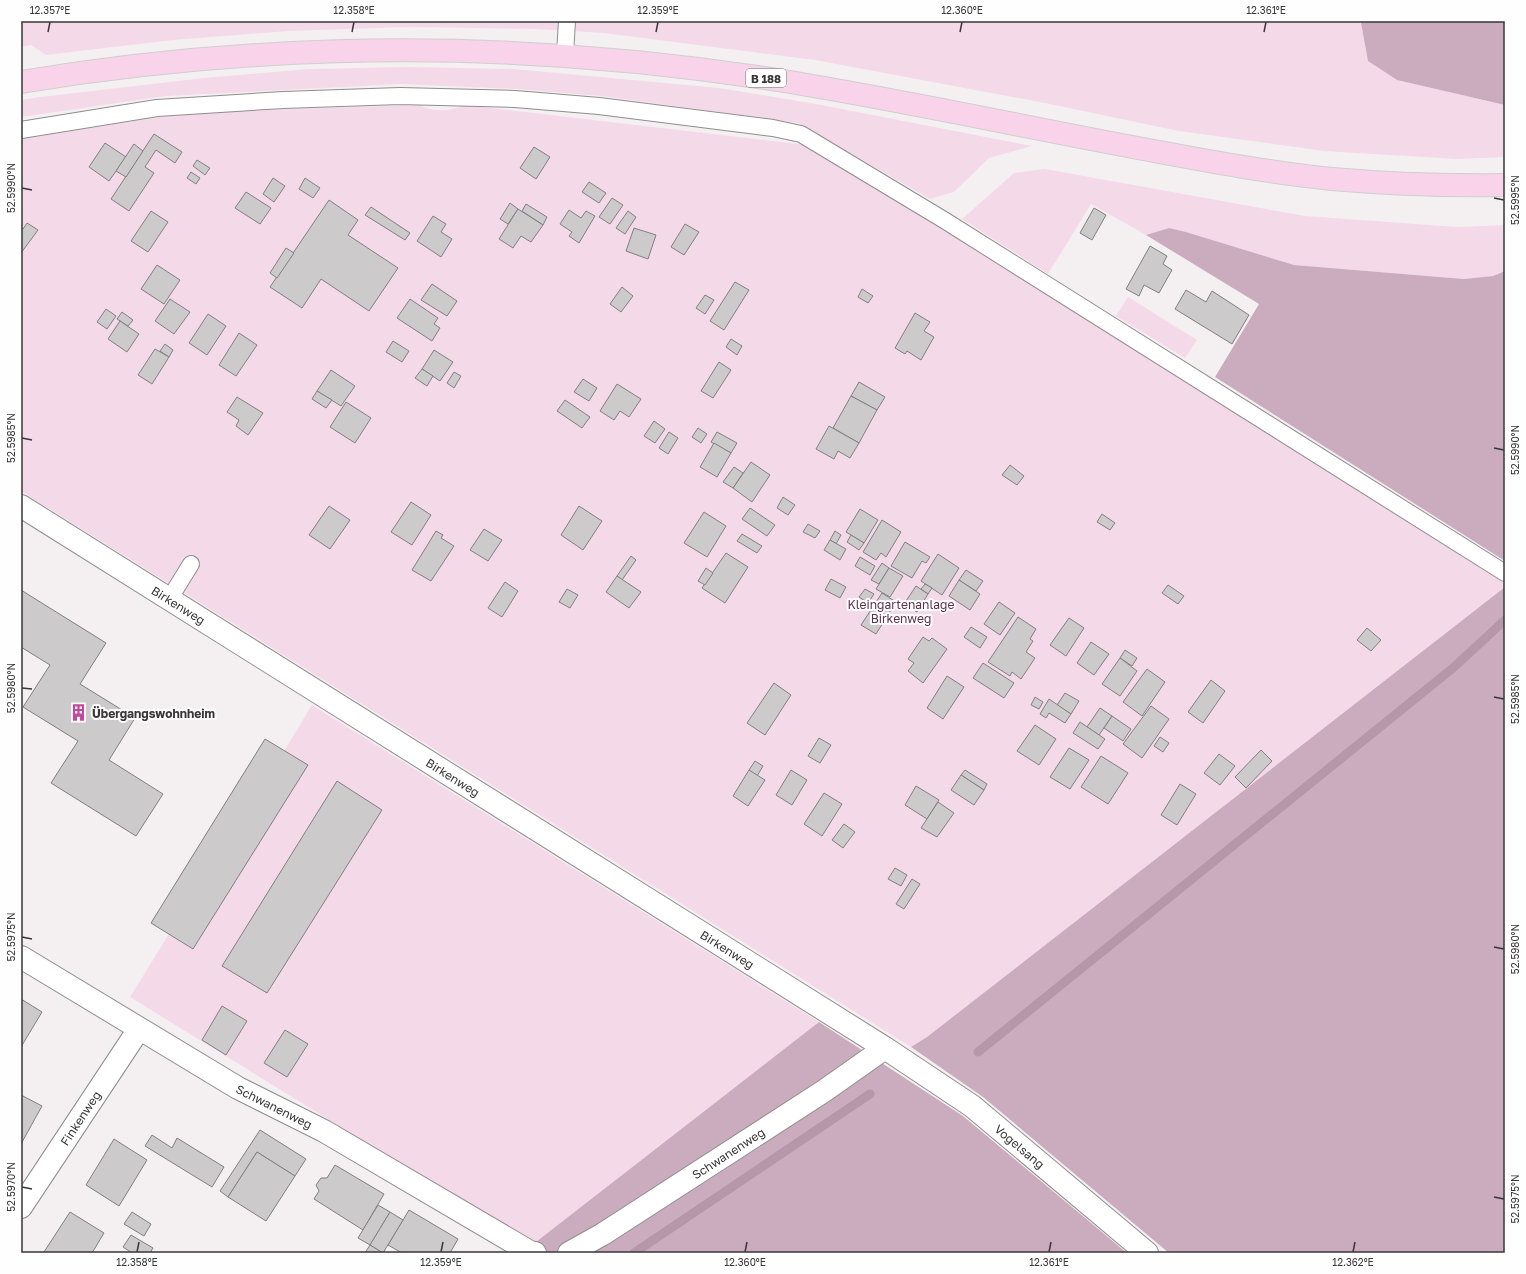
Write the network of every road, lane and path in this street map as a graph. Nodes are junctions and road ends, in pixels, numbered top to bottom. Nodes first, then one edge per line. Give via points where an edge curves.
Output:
1 (567, 21) edge
2 (565, 54) junction
3 (21, 82) edge
4 (21, 130) edge
5 (1505, 185) edge
6 (21, 506) edge
7 (191, 564) dead end
8 (1505, 573) edge
9 (170, 598) junction
10 (21, 957) edge
11 (139, 1029) junction
12 (885, 1048) junction
13 (21, 1207) edge
14 (532, 1253) edge
15 (569, 1253) edge
16 (1147, 1253) edge

1 - 2 lane
2 - 3 main road, B 188 via 439,50 306,52 221,57
2 - 5 main road, B 188 via 695,67 781,80 1265,170 1395,184
4 - 8 lane via 157,108 400,96 515,99 599,106 773,128 801,134 944,220
6 - 9 street, Birkenweg
7 - 9 lane
9 - 12 street, Birkenweg
10 - 11 street, Schwanenweg
11 - 13 street, Finkenweg
11 - 14 street, Schwanenweg via 238,1088 324,1131
12 - 15 street, Schwanenweg via 824,1091 617,1225
12 - 16 street, Vogelsang via 972,1106

